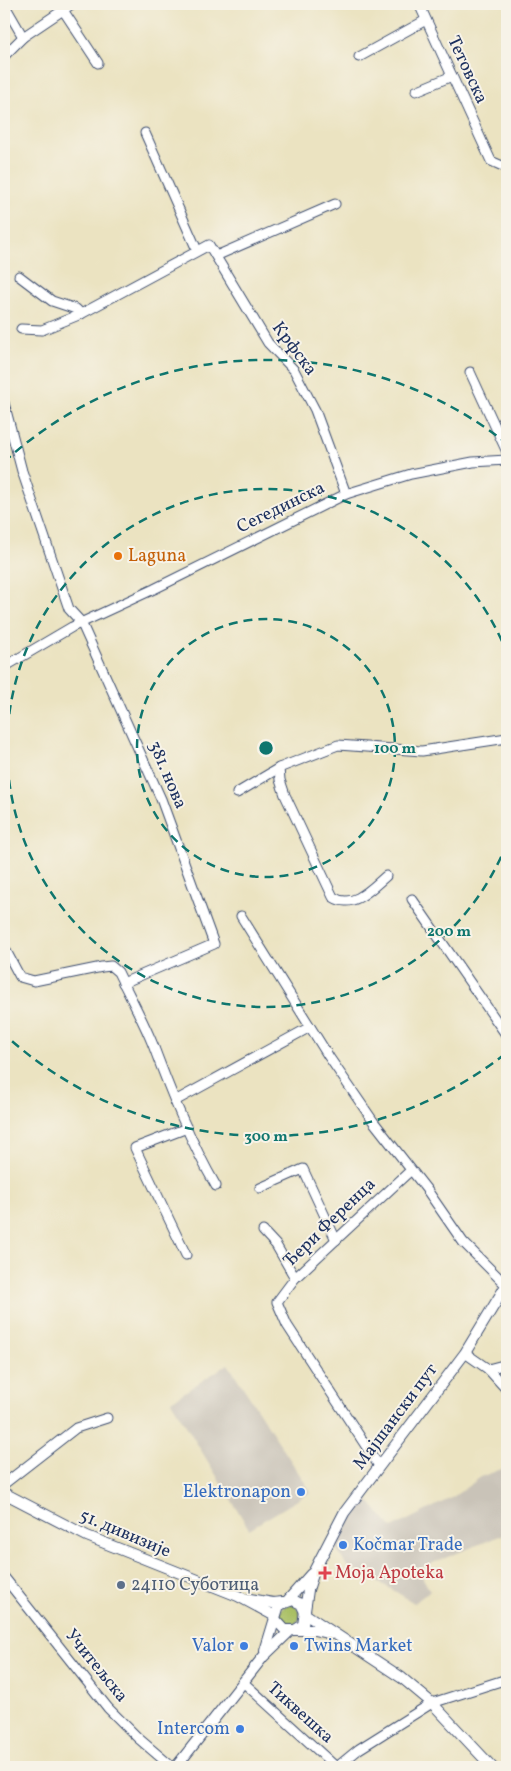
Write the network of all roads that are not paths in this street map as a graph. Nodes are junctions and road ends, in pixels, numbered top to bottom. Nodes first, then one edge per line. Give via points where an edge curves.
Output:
1 (4, 4) edge
2 (72, 4) edge
3 (419, 4) edge
4 (63, 10) junction
5 (426, 20) junction
6 (23, 37) junction
7 (4, 56) edge
8 (359, 57) dead end
9 (98, 63) dead end
10 (452, 76) junction
11 (416, 91) dead end
12 (145, 132) dead end
13 (507, 168) edge
14 (335, 204) dead end
15 (197, 250) junction
16 (216, 256) junction
17 (19, 276) dead end
18 (81, 314) junction
19 (21, 329) dead end
20 (470, 372) dead end
21 (4, 404) edge
22 (507, 452) edge
23 (507, 460) edge
24 (346, 494) junction
25 (81, 622) junction
26 (4, 667) edge
27 (507, 738) edge
28 (279, 768) junction
29 (237, 794) dead end
30 (386, 876) dead end
31 (412, 899) dead end
32 (241, 916) dead end
33 (4, 947) edge
34 (123, 983) junction
35 (310, 1026) junction
36 (507, 1036) edge
37 (175, 1101) junction
38 (187, 1128) junction
39 (410, 1171) junction
40 (216, 1186) dead end
41 (260, 1188) dead end
42 (263, 1232) dead end
43 (336, 1240) junction
44 (186, 1255) dead end
45 (295, 1278) junction
46 (507, 1285) edge
47 (465, 1353) junction
48 (507, 1364) edge
49 (488, 1369) junction
50 (507, 1390) edge
51 (108, 1418) dead end
52 (379, 1466) junction
53 (4, 1484) edge
54 (4, 1493) edge
55 (314, 1571) junction
56 (4, 1577) edge
57 (238, 1596) junction
58 (286, 1601) junction
59 (305, 1613) junction
60 (275, 1618) junction
61 (292, 1630) junction
62 (338, 1636) junction
63 (263, 1657) junction
64 (507, 1679) edge
65 (243, 1682) junction
66 (432, 1702) junction
67 (174, 1767) edge
68 (336, 1767) edge
69 (492, 1767) edge

1 - 6 street
2 - 4 street
3 - 5 street, Тетовска
4 - 6 street
4 - 9 street
5 - 8 street
5 - 10 street, Тетовска
6 - 7 street
10 - 11 street
10 - 13 street, Тетовска via 491,161
12 - 15 street
14 - 16 street
15 - 16 street via 209,244
15 - 18 street
16 - 24 street, Крфска via 268,344 294,370 315,410
17 - 18 street via 52,302 76,309
18 - 19 street via 42,330
20 - 22 street
21 - 25 street via 22,471 69,608
23 - 24 street, Сегединска via 473,462 411,474
24 - 25 street, Сегединска
25 - 26 street, Сегединска
25 - 34 street, 381. нова via 161,799 214,944
27 - 28 street via 422,751 338,745
28 - 29 street
28 - 30 street via 285,795 333,897 344,902 354,901
31 - 36 street
32 - 35 street
33 - 34 street via 20,977 34,981 111,966
34 - 37 street
35 - 37 street
35 - 39 street via 349,1087
37 - 38 street
38 - 40 street via 198,1156
38 - 44 street via 136,1148
39 - 43 street, Ђери Ференца
39 - 46 street via 463,1242
41 - 43 street via 303,1169
42 - 45 street via 276,1245
43 - 45 street, Ђери Ференца
45 - 52 street, Ђери Ференца via 277,1302 287,1325
46 - 47 street, Мајшански пут
47 - 49 street
47 - 52 street, Мајшански пут
48 - 49 street
49 - 50 street
51 - 53 street via 76,1428
52 - 55 street, Мајшански пут via 344,1514
54 - 57 street, 51. дивизије via 87,1536
55 - 58 street, Мајшански пут
55 - 59 street, Мајшански пут
56 - 67 street, Учитељска via 108,1708
57 - 58 street, 51. дивизије via 273,1603
57 - 60 street, 51. дивизије
58 - 59 street via 297,1602
58 - 60 street via 276,1609
59 - 61 street via 303,1625
59 - 62 street
60 - 61 street via 280,1627
60 - 63 street
61 - 62 street via 314,1630
61 - 63 street
62 - 66 street via 380,1662
63 - 65 street
64 - 66 street
65 - 67 street
65 - 68 street, Тиквешка
66 - 68 street via 358,1749
66 - 69 street

